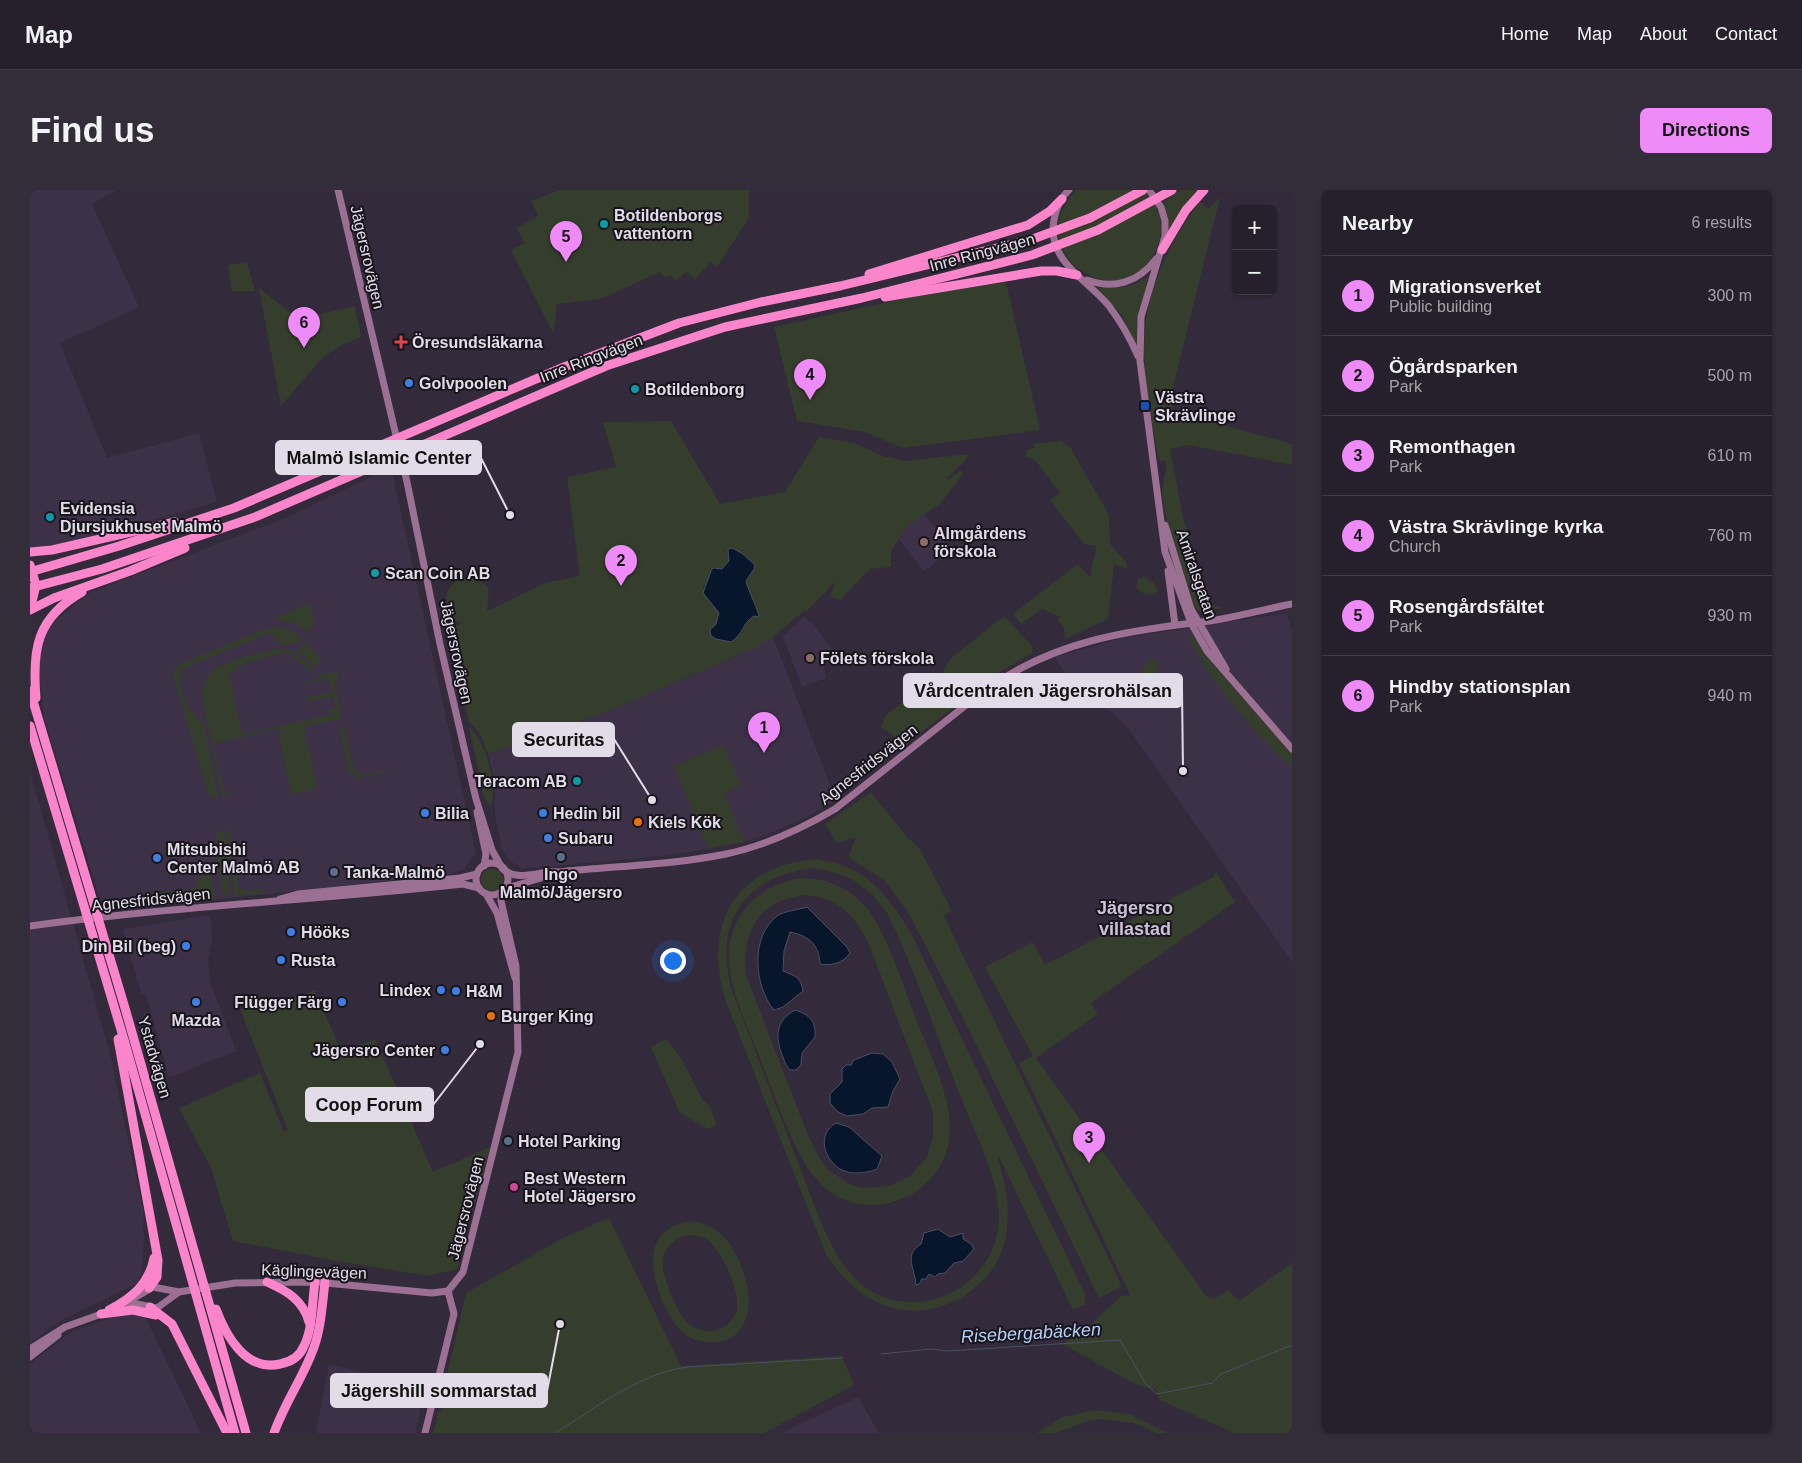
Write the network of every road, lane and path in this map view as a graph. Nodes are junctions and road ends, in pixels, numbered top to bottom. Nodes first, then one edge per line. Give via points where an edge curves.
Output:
1 (338, 190) edge
2 (1143, 190) edge
3 (1149, 190) edge
4 (1172, 190) edge
5 (1204, 190) edge
6 (1066, 193) edge
7 (1160, 252) junction
8 (1080, 277) junction
9 (840, 286) junction
10 (862, 298) junction
11 (1140, 361) junction
12 (1160, 506) junction
13 (234, 508) junction
14 (255, 517) junction
15 (30, 552) edge
16 (1165, 552) junction
17 (30, 565) edge
18 (30, 572) edge
19 (120, 574) junction
20 (30, 588) edge
21 (1292, 604) edge
22 (30, 610) edge
23 (1194, 622) junction
24 (1174, 625) junction
25 (30, 691) edge
26 (37, 715) junction
27 (30, 726) edge
28 (1292, 749) edge
29 (476, 799) junction
30 (484, 866) junction
31 (503, 869) junction
32 (559, 872) junction
33 (477, 874) junction
34 (479, 888) junction
35 (503, 890) junction
36 (486, 894) junction
37 (275, 901) junction
38 (30, 926) edge
39 (517, 983) junction
40 (108, 985) junction
41 (193, 1247) junction
42 (156, 1248) junction
43 (267, 1282) junction
44 (315, 1282) junction
45 (325, 1282) junction
46 (149, 1288) junction
47 (448, 1291) junction
48 (180, 1292) junction
49 (150, 1307) junction
50 (118, 1308) junction
51 (101, 1314) junction
52 (75, 1323) junction
53 (309, 1324) junction
54 (181, 1342) junction
55 (30, 1348) edge
56 (30, 1357) edge
57 (227, 1433) edge
58 (235, 1433) edge
59 (246, 1433) edge
60 (274, 1433) edge
61 (425, 1433) edge

1 - 29 main road, Jägersrovägen via 407,482
2 - 9 highway, Inre Ringvägen via 1090,218 1030,240
3 - 7 main road, Amiralsgatan via 1161,207 1165,221
4 - 10 highway, Inre Ringvägen via 1098,230 1057,246 971,272
5 - 7 highway via 1186,210
6 - 8 main road, Amiralsgatan via 1053,225 1056,248 1062,260
6 - 9 highway via 1050,211 1028,225 865,275
7 - 8 main road via 1149,268 1129,281 1106,285
7 - 11 main road, Amiralsgatan via 1141,317
8 - 10 highway via 1058,271 1040,271 896,296
8 - 11 main road, Amiralsgatan via 1118,318
9 - 13 highway, Inre Ringvägen via 679,323 542,376
10 - 14 highway, Inre Ringvägen via 686,338 606,366
11 - 12 main road, Amiralsgatan
12 - 16 main road, Amiralsgatan
12 - 23 main road, Amiralsgatan
13 - 15 highway via 89,543
13 - 18 highway, Inre Ringvägen
14 - 19 highway
14 - 20 highway, Inre Ringvägen via 102,569
16 - 23 main road, Amiralsgatan
16 - 24 main road
17 - 22 highway via 35,578 35,597
19 - 22 highway
19 - 26 highway via 73,597 45,626 38,639 34,660
21 - 23 main road, Agnesfridsvägen
23 - 24 main road, Agnesfridsvägen
23 - 28 main road, Amiralsgatan via 1248,699
24 - 32 main road, Agnesfridsvägen via 1102,636 1046,656 1006,676 842,804 777,839 726,854
25 - 26 highway, Ystadvägen
26 - 41 highway, Ystadvägen
27 - 40 highway, Ystadvägen
29 - 30 main road, Jägersrovägen via 486,854
29 - 31 main road, Jägersrovägen via 492,850
30 - 31 main road via 493,864
30 - 33 main road
31 - 32 main road, Agnesfridsvägen via 519,876
31 - 35 main road via 507,882
32 - 35 main road, Agnesfridsvägen
33 - 34 main road
33 - 37 main road, Agnesfridsvägen via 465,878 298,894
34 - 36 main road
34 - 37 main road, Agnesfridsvägen via 463,884
35 - 36 main road via 494,895
35 - 39 main road, Jägersrovägen via 501,901
36 - 39 main road, Jägersrovägen via 497,913 510,968
37 - 38 main road, Agnesfridsvägen
39 - 47 main road, Jägersrovägen via 519,1045 514,1071 464,1272
40 - 42 highway
40 - 58 highway, Ystadvägen
41 - 53 highway via 225,1331 246,1356 269,1365 292,1360 305,1345
41 - 59 highway, Ystadvägen
42 - 46 highway via 158,1274
42 - 51 highway via 152,1269 142,1287
43 - 44 main road, Käglingevägen
43 - 48 main road, Käglingevägen
43 - 53 highway via 295,1297
44 - 45 main road, Käglingevägen
44 - 53 highway
45 - 47 main road, Käglingevägen via 432,1293
45 - 60 highway via 312,1355
46 - 48 main road, Käglingevägen
46 - 49 main road via 144,1299
46 - 50 main road, Käglingevägen
47 - 61 main road via 454,1314
48 - 49 main road, Käglingevägen via 160,1307
49 - 50 main road, Käglingevägen via 137,1304
49 - 54 highway via 169,1320
50 - 51 main road, Käglingevägen
51 - 52 main road, Käglingevägen
51 - 54 highway via 133,1310 148,1312 168,1324
52 - 55 main road, Käglingevägen
52 - 56 main road, Käglingevägen
54 - 57 highway

